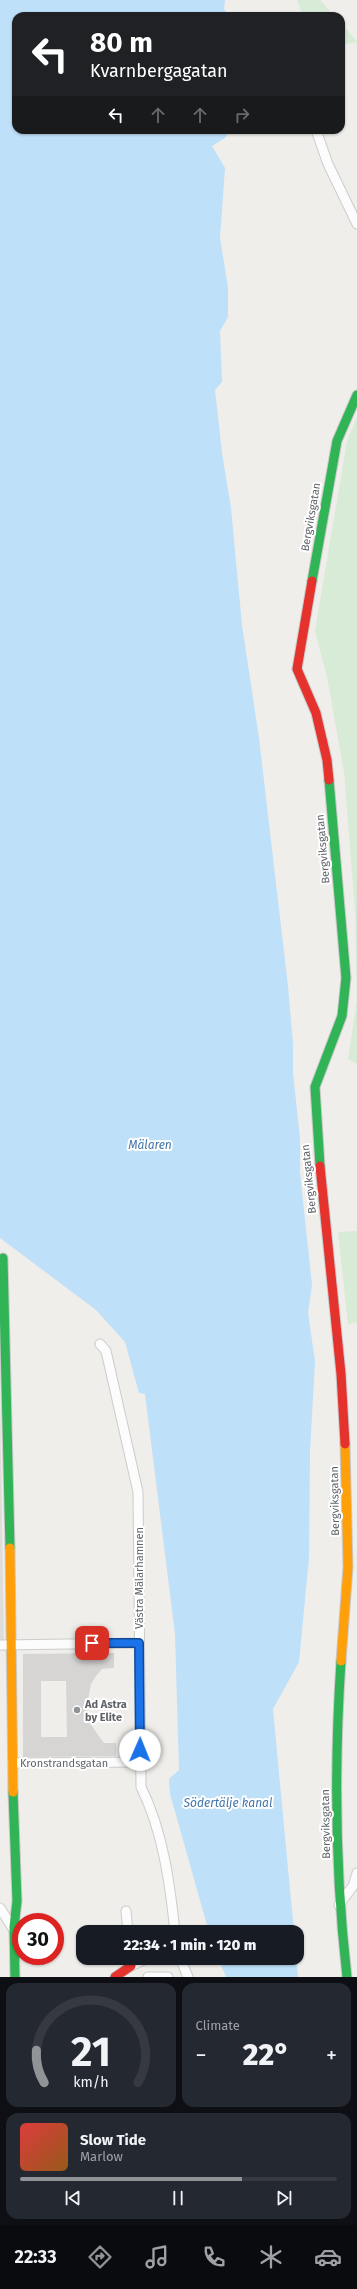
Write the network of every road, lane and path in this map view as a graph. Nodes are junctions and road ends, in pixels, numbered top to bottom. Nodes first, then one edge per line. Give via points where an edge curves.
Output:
1 (317, 134) edge
2 (357, 224) edge
3 (357, 395) edge
4 (2, 1256) edge
5 (100, 1344) dead end
6 (139, 1643) junction
7 (12, 1644) junction
8 (0, 1645) edge
9 (140, 1762) junction
10 (12, 1763) junction
11 (357, 1873) edge
12 (339, 1905) junction
13 (0, 1908) edge
14 (126, 1911) dead end
15 (16, 1913) edge
16 (127, 1925) edge
17 (174, 1925) edge
18 (12, 1927) edge
19 (15, 1965) edge
20 (127, 1965) edge
21 (183, 1965) edge
22 (15, 1977) edge
23 (115, 1977) edge
24 (148, 1977) edge
25 (168, 1977) edge
26 (188, 1977) edge
27 (347, 1977) edge

1 - 2 street via 328,164
3 - 12 street, Bergviksgatan via 337,441 298,669 316,713 327,760 346,978 342,1016 315,1087 316,1124 341,1374 347,1474 348,1567 336,1737
4 - 7 street
5 - 6 street, Västra Mälarhamnen via 106,1351 138,1492
6 - 7 street
6 - 9 street, Västra Mälarhamnen
7 - 8 street
7 - 10 street
9 - 10 street, Kronstrandsgatan
9 - 17 street, Västra Mälarhamnen via 141,1787 154,1818 171,1892
10 - 15 street
11 - 12 street via 353,1886
12 - 27 street, Bergviksgatan
13 - 18 street
14 - 16 street
19 - 22 street
20 - 23 street
21 - 26 street
24 - 25 street

